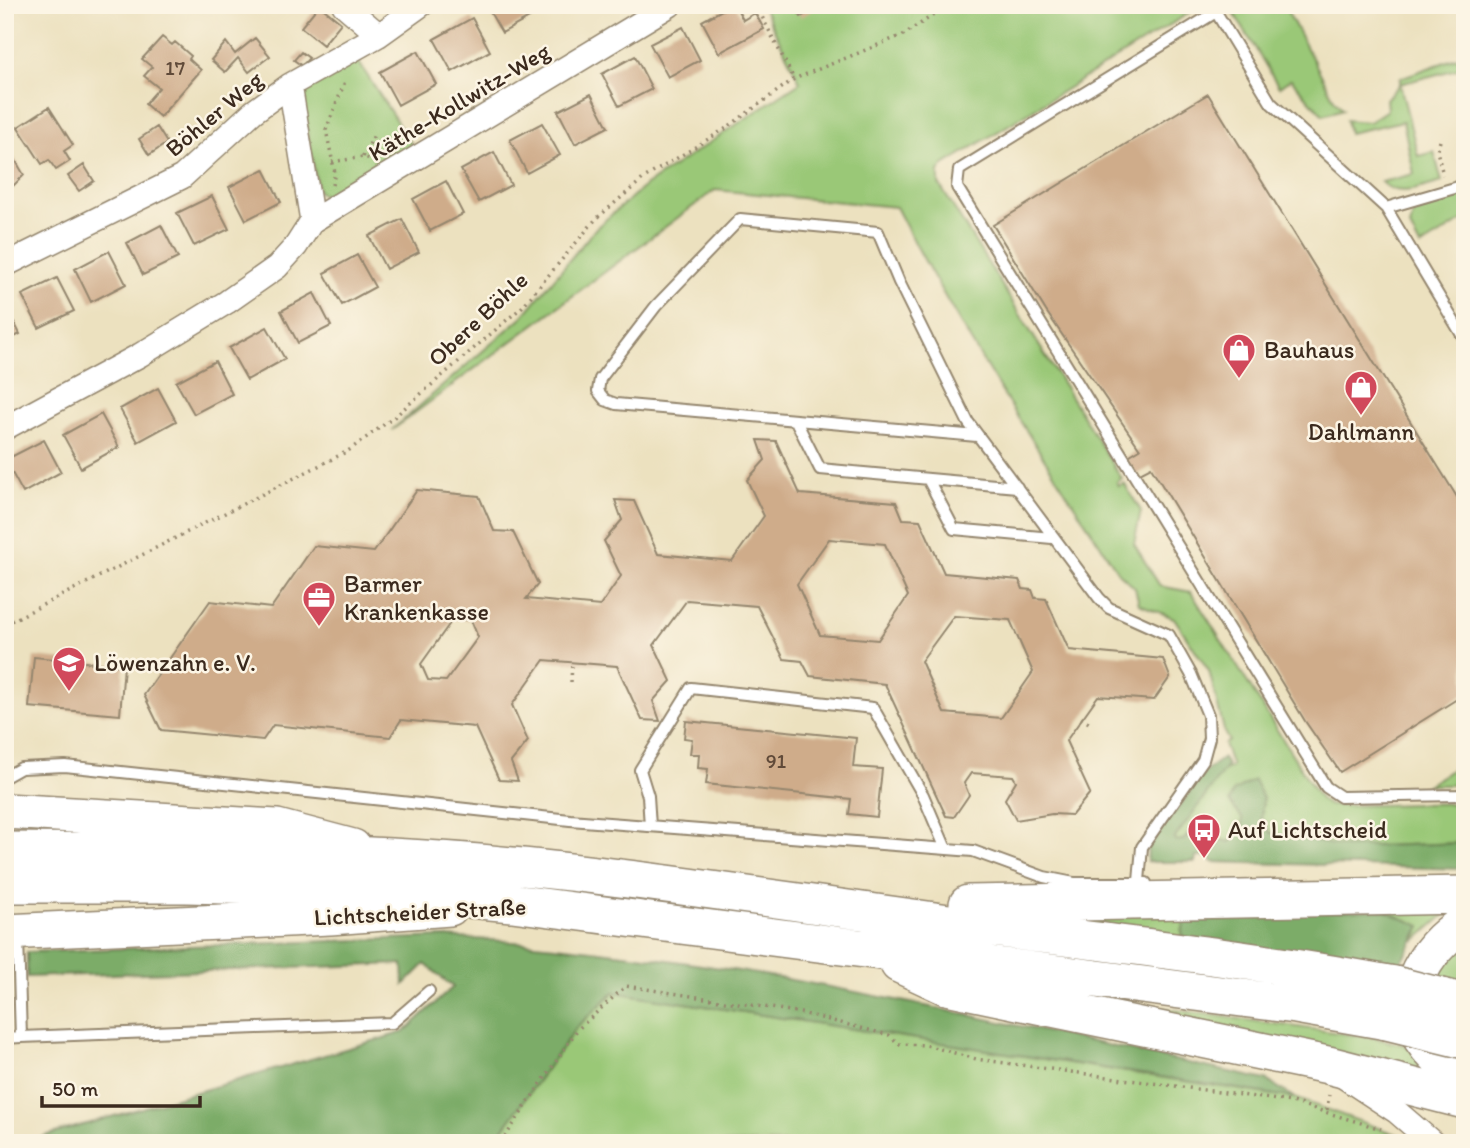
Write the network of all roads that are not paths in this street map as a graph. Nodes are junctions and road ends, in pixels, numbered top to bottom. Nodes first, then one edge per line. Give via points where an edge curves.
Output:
1 (344, 5) edge
2 (421, 5) edge
3 (670, 5) edge
4 (379, 35) junction
5 (290, 85) junction
6 (1465, 185) edge
7 (1386, 208) junction
8 (312, 221) junction
9 (5, 265) edge
10 (1465, 340) edge
11 (796, 421) junction
12 (5, 428) edge
13 (977, 436) junction
14 (929, 481) junction
15 (1017, 487) junction
16 (1052, 538) junction
17 (5, 777) edge
18 (1465, 792) edge
19 (5, 811) edge
20 (650, 826) junction
21 (946, 849) junction
22 (5, 852) edge
23 (393, 857) junction
24 (1139, 881) junction
25 (5, 884) edge
26 (1171, 891) junction
27 (1465, 895) edge
28 (781, 901) junction
29 (512, 903) junction
30 (1465, 923) edge
31 (12, 931) edge
32 (873, 950) junction
33 (429, 991) dead end
34 (1465, 1003) edge
35 (21, 1037) junction
36 (5, 1038) edge
37 (1465, 1041) edge
38 (1328, 1079) junction
39 (1465, 1081) edge
40 (1465, 1100) edge
41 (1433, 1143) edge

1 - 4 street
2 - 4 street, Böhler Weg
3 - 8 street, Käthe-Kollwitz-Weg
4 - 5 street, Böhler Weg
5 - 8 street
5 - 9 street, Böhler Weg via 182,177
6 - 7 lane
7 - 10 lane
7 - 18 lane via 1271,103 1216,12 959,170 956,178 957,187 1326,787 1340,797
8 - 12 street, Käthe-Kollwitz-Weg via 277,267 227,302
11 - 13 lane
11 - 13 lane via 616,404 598,391 600,379 656,306 740,219 878,232 958,405
11 - 14 lane via 820,469
13 - 15 lane
14 - 15 lane
14 - 16 lane via 954,529
15 - 16 lane
16 - 24 lane via 1109,608 1169,635 1208,715 1209,738 1203,760 1142,846
17 - 20 lane via 21,768 65,766
19 - 23 main road, Lichtscheider Straße via 277,827
20 - 21 lane
20 - 21 lane via 640,770 691,688 873,708 923,795
21 - 24 lane via 973,851 1073,883
22 - 23 highway
23 - 28 highway, Lichtscheider Straße
24 - 26 lane
25 - 29 highway via 350,888
26 - 27 highway
26 - 28 highway via 1035,905
28 - 34 highway, bridge via 1323,972
29 - 31 main road, Lichtscheider Straße via 330,917
29 - 32 highway, Lichtscheider Straße
30 - 39 highway via 1438,942 1423,961 1414,983 1412,1008 1427,1046
31 - 35 lane
32 - 37 highway, Lichtscheider Straße, bridge via 1296,1005
32 - 38 highway via 946,986
33 - 35 lane via 392,1023
35 - 36 lane
38 - 40 highway
38 - 41 street via 1397,1112

